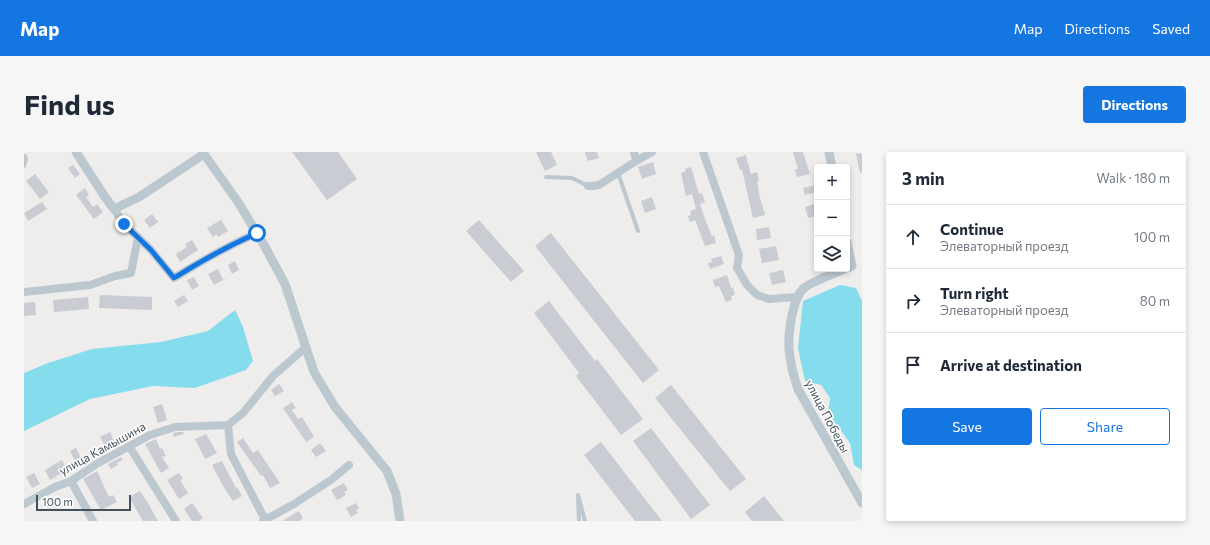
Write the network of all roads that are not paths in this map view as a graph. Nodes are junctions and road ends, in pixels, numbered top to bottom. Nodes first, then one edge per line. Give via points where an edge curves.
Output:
1 (76, 152) edge
2 (634, 152) edge
3 (652, 152) edge
4 (703, 152) edge
5 (830, 152) edge
6 (204, 153) edge
7 (24, 155) edge
8 (636, 161) junction
9 (832, 164) edge
10 (24, 166) edge
11 (618, 172) junction
12 (546, 177) dead end
13 (588, 186) joint
14 (114, 209) junction
15 (638, 231) dead end
16 (257, 233) junction
17 (138, 237) junction
18 (850, 256) edge
19 (850, 267) edge
20 (838, 272) edge
21 (24, 292) edge
22 (797, 297) junction
23 (306, 347) junction
24 (228, 425) junction
25 (129, 446) junction
26 (349, 464) dead end
27 (71, 481) junction
28 (862, 503) edge
29 (24, 504) edge
30 (265, 520) edge
31 (93, 521) edge
32 (176, 521) edge
33 (400, 521) edge
34 (579, 521) edge
35 (585, 521) edge

1 - 14 street
2 - 8 street
3 - 8 street
4 - 22 street via 739,255 738,268 747,285 757,295 769,299
5 - 9 street
6 - 14 street via 139,197
6 - 16 street
7 - 10 lane
8 - 11 street
11 - 13 street via 599,185
11 - 15 lane
12 - 13 lane via 572,178
14 - 17 street via 124,224
16 - 17 street via 237,241 174,278
16 - 23 street via 285,284
17 - 21 street via 132,273 90,285
18 - 19 street
20 - 22 street via 804,288
22 - 28 street, улица Победы via 788,341 791,368 798,389
23 - 24 street via 273,376 243,413
23 - 33 street via 314,372 335,407 387,471 396,494
24 - 25 street, улица Камышина via 175,427 150,435
24 - 30 street via 231,454
25 - 27 street, улица Камышина
25 - 32 street
26 - 30 street via 331,480
27 - 29 street, улица Камышина
27 - 31 street
34 - 35 lane via 578,495

